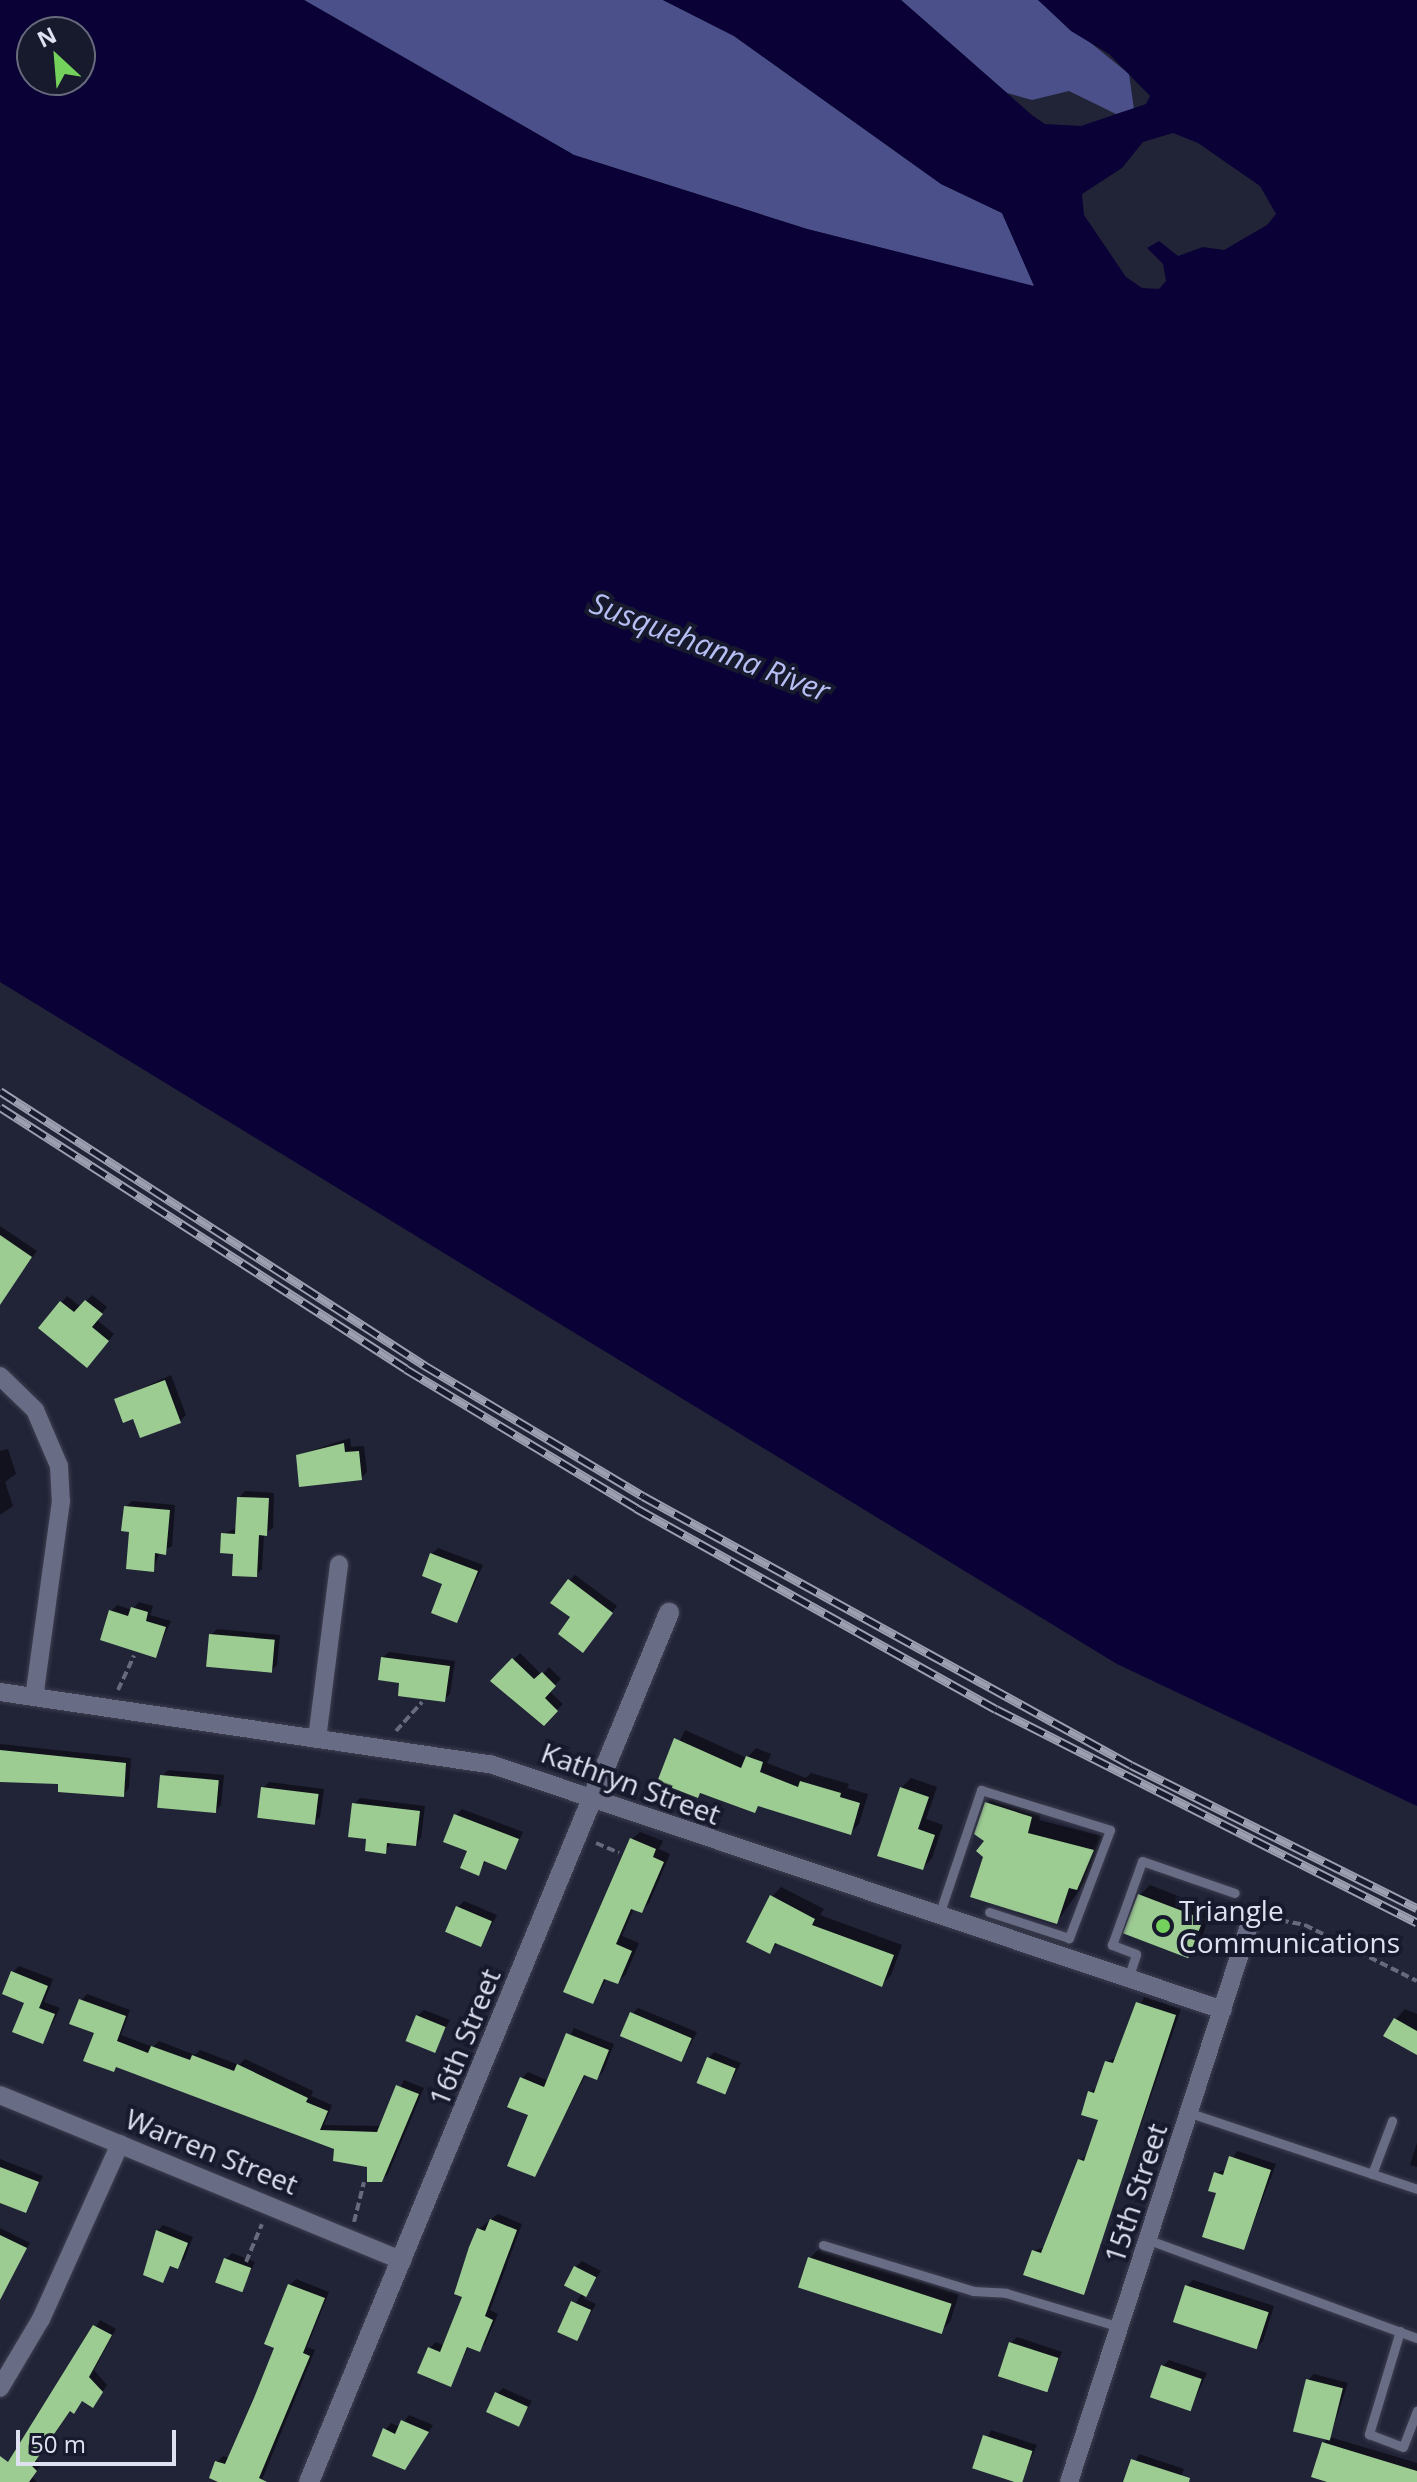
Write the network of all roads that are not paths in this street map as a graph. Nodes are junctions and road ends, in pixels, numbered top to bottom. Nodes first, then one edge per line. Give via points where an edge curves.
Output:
1 (0, 1376) edge
2 (339, 1564) dead end
3 (669, 1613) dead end
4 (0, 1692) edge
5 (34, 1697) junction
6 (317, 1739) junction
7 (591, 1801) junction
8 (1235, 1893) dead end
9 (989, 1912) dead end
10 (937, 1918) junction
11 (1251, 1920) road end
12 (1127, 1981) junction
13 (1223, 2010) junction
14 (0, 2095) edge
15 (1190, 2113) junction
16 (1392, 2121) dead end
17 (120, 2144) junction
18 (1372, 2174) junction
19 (1417, 2189) edge
20 (1149, 2240) junction
21 (823, 2245) dead end
22 (402, 2261) junction
23 (1120, 2327) junction
24 (1400, 2331) junction
25 (1417, 2338) edge
26 (0, 2388) edge
27 (1417, 2411) edge
28 (309, 2482) edge
29 (1069, 2482) edge

1 - 5 street via 35,1410 59,1466 61,1501
2 - 6 street
3 - 7 street, 16th Street
4 - 5 street, Kathryn Street
5 - 6 street, Kathryn Street
6 - 7 street, Kathryn Street via 490,1764
7 - 10 street, Kathryn Street
7 - 22 street, 16th Street
8 - 12 lane via 1142,1861 1112,1945 1136,1954
9 - 10 lane via 1069,1938 1110,1830 981,1790
10 - 12 street, Kathryn Street
11 - 13 street, 15th Street
12 - 13 street, Kathryn Street
13 - 15 street, 15th Street
14 - 17 street, Warren Street
15 - 18 lane
15 - 20 street, 15th Street
16 - 18 lane
17 - 22 street, Warren Street
17 - 26 street via 41,2319
18 - 19 lane
20 - 23 street, 15th Street
20 - 24 lane
21 - 23 lane via 973,2291 1006,2293
22 - 28 street, 16th Street
23 - 29 street, 15th Street
24 - 25 lane
24 - 27 lane via 1369,2434 1403,2447

